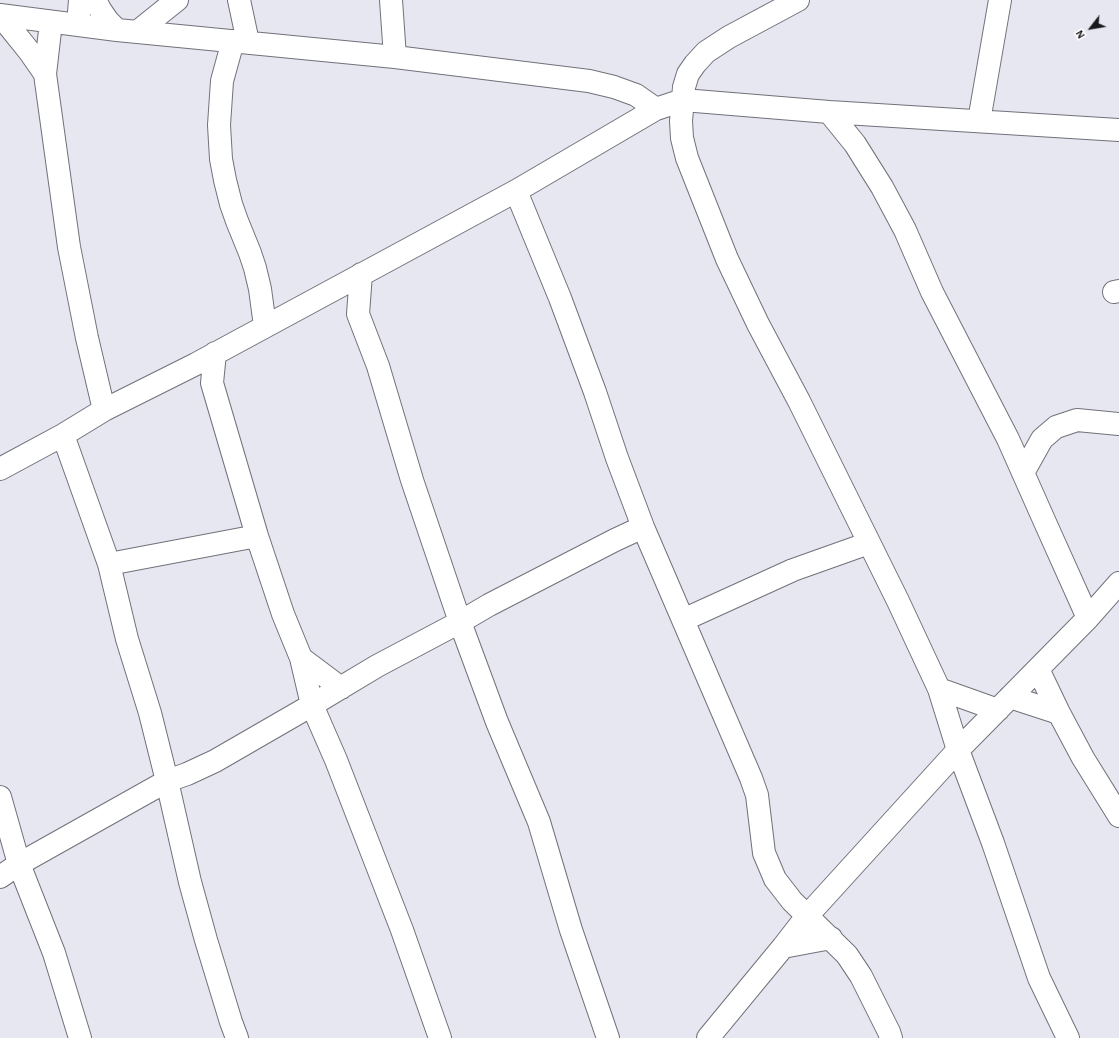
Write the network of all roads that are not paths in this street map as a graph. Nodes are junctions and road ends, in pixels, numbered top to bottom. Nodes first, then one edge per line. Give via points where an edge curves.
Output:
1 (80, 0) edge
2 (95, 0) edge
3 (177, 0) edge
4 (239, 0) edge
5 (391, 0) edge
6 (798, 0) edge
7 (1000, 0) edge
8 (0, 15) edge
9 (51, 22) junction
10 (78, 26) junction
11 (127, 31) junction
12 (240, 42) junction
13 (395, 57) junction
14 (45, 74) junction
15 (684, 100) junction
16 (656, 109) junction
17 (829, 112) junction
18 (979, 121) junction
19 (1119, 130) edge
20 (516, 191) junction
21 (361, 274) junction
22 (331, 290) junction
23 (358, 314) junction
24 (265, 326) junction
25 (215, 353) junction
26 (196, 364) junction
27 (212, 383) junction
28 (104, 410) junction
29 (1119, 424) edge
30 (63, 435) junction
31 (0, 469) edge
32 (1023, 473) junction
33 (643, 527) junction
34 (257, 536) junction
35 (869, 543) junction
36 (109, 564) junction
37 (1119, 583) edge
38 (1088, 618) junction
39 (683, 620) junction
40 (460, 622) junction
41 (301, 658) junction
42 (1038, 669) junction
43 (341, 688) junction
44 (939, 689) junction
45 (1004, 704) junction
46 (312, 705) junction
47 (1059, 713) junction
48 (958, 750) junction
49 (167, 781) junction
50 (0, 797) edge
51 (1119, 816) edge
52 (19, 864) junction
53 (0, 877) edge
54 (807, 916) junction
55 (831, 938) junction
56 (784, 947) junction
57 (80, 1038) edge
58 (237, 1038) edge
59 (440, 1038) edge
60 (608, 1038) edge
61 (708, 1038) edge
62 (891, 1038) edge
63 (1068, 1038) edge

1 - 10 street
2 - 11 street via 108,21
3 - 11 street
4 - 12 street
5 - 13 street
6 - 15 street via 706,52 688,74
7 - 18 street
8 - 9 street
8 - 14 street
9 - 10 street
9 - 14 street
10 - 11 street
11 - 12 street
12 - 13 street
12 - 24 street via 222,81 219,125 222,160 231,204 255,268
13 - 16 street via 589,81 636,96
14 - 28 street via 70,247
15 - 16 street
15 - 17 street
15 - 35 street via 681,121 686,158 727,259
16 - 20 street
17 - 18 street
17 - 32 street via 855,144 882,187 905,230 932,292 1008,438
18 - 19 street
20 - 21 street
20 - 33 street via 560,298
21 - 22 street
21 - 23 street
22 - 23 street
22 - 24 street
23 - 40 street via 378,366 412,480
24 - 25 street
25 - 26 street
25 - 27 street
26 - 27 street
26 - 28 street
27 - 34 street
28 - 30 street
29 - 32 street via 1077,420 1056,427 1042,439
30 - 31 street
30 - 36 street
32 - 38 street
33 - 39 street
33 - 40 street via 516,590
34 - 36 street
34 - 41 street via 283,614
35 - 39 street via 793,570
35 - 44 street
36 - 49 street via 127,640 150,713
37 - 38 street
38 - 42 street
39 - 54 street via 751,778 757,796 764,853 775,879
40 - 43 street via 376,666
40 - 60 street via 539,822
41 - 43 street
41 - 46 street
42 - 45 street
42 - 47 street
43 - 46 street
44 - 45 street
44 - 48 street
45 - 47 street
45 - 48 street
46 - 49 street via 215,760
46 - 59 street via 402,930
47 - 51 street
48 - 54 street
48 - 63 street via 1039,978
49 - 52 street
49 - 58 street via 190,882
50 - 52 street
52 - 53 street
52 - 57 street via 54,953
54 - 55 street
54 - 56 street
55 - 56 street
55 - 62 street via 847,955 861,976
56 - 61 street

